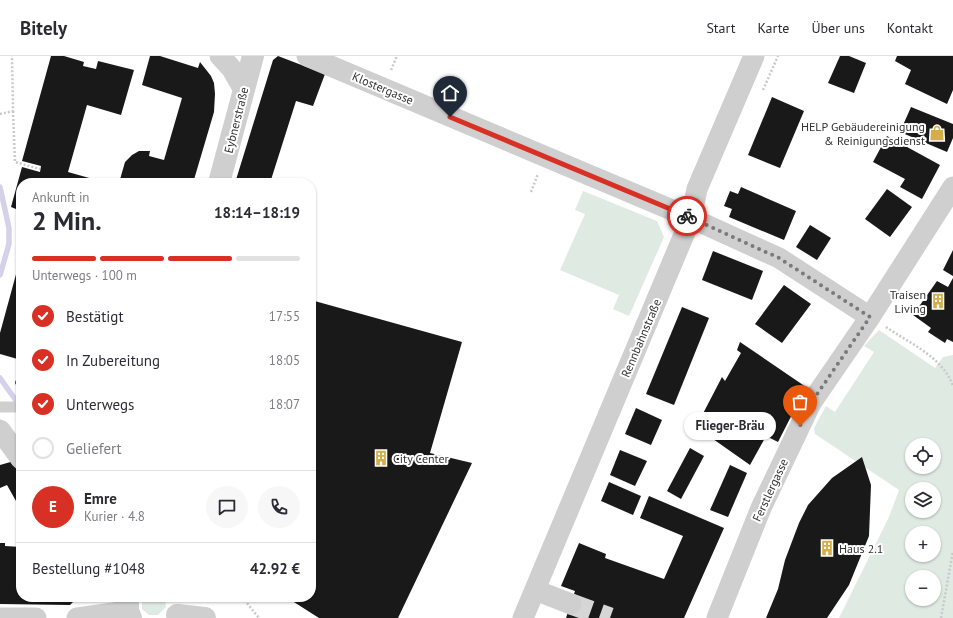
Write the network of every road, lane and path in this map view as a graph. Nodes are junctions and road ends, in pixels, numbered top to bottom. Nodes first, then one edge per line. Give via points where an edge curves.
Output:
1 (12, 56) edge
2 (220, 56) edge
3 (253, 56) edge
4 (307, 56) edge
5 (754, 56) edge
6 (244, 90) junction
7 (13, 111) junction
8 (0, 114) edge
9 (40, 169) dead end
10 (220, 178) edge
11 (953, 187) edge
12 (691, 218) junction
13 (870, 317) junction
14 (953, 386) edge
15 (0, 430) edge
16 (16, 452) edge
17 (953, 551) edge
18 (535, 590) junction
19 (246, 602) edge
20 (571, 604) tunnel mouth
21 (129, 609) edge
22 (177, 610) edge
23 (0, 618) edge
24 (36, 618) edge
25 (77, 618) edge
26 (205, 618) edge
27 (259, 618) edge
28 (523, 618) edge
29 (717, 618) edge
30 (941, 618) edge

1 - 7 path
2 - 6 street via 232,68
3 - 6 street, Eybnerstraße
4 - 12 street, Klostergasse
5 - 12 street, Rennbahnstraße via 698,189
6 - 10 street, Eybnerstraße
7 - 8 path
7 - 9 path via 15,162
11 - 13 street, Ferstlergasse
12 - 13 street, Klostergasse via 779,258
12 - 18 street, Rennbahnstraße
13 - 14 path via 936,360 951,379
13 - 29 street, Ferstlergasse via 811,403 761,508
15 - 16 street
17 - 30 path
18 - 20 street
18 - 28 street, Rennbahnstraße
19 - 27 path
21 - 25 street
22 - 26 street
23 - 24 street

